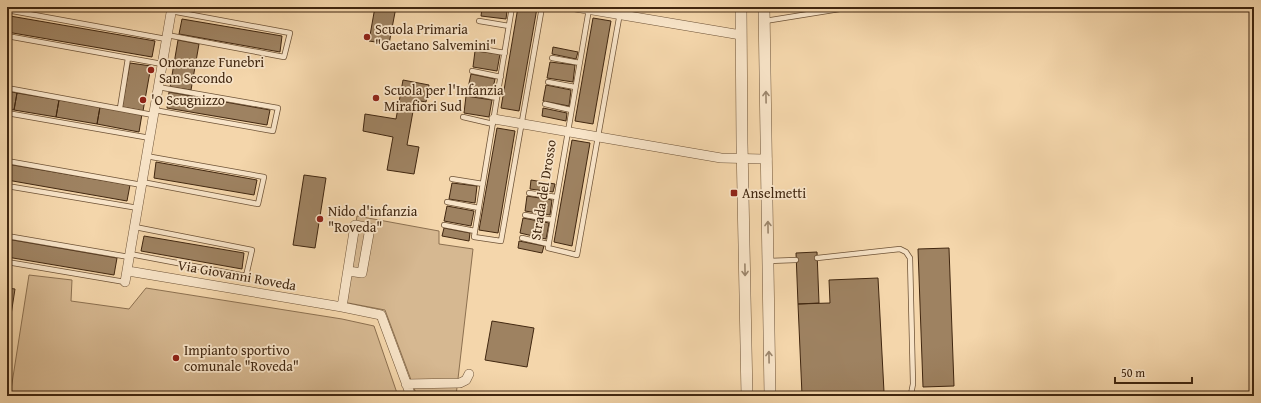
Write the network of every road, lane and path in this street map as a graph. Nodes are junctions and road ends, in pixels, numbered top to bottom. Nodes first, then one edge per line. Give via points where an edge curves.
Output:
1 (502, 7) edge
2 (542, 7) edge
3 (575, 7) edge
4 (741, 7) edge
5 (764, 7) edge
6 (852, 7) edge
7 (512, 8) edge
8 (589, 8) edge
9 (171, 9) edge
10 (7, 10) edge
11 (620, 11) edge
12 (479, 21) dead end
13 (764, 21) junction
14 (509, 26) junction
15 (741, 35) junction
16 (7, 36) edge
17 (166, 37) junction
18 (476, 48) dead end
19 (505, 53) junction
20 (128, 58) junction
21 (552, 58) dead end
22 (580, 63) junction
23 (162, 64) junction
24 (472, 71) dead end
25 (501, 77) junction
26 (548, 82) dead end
27 (158, 87) junction
28 (576, 87) junction
29 (7, 88) edge
30 (468, 92) dead end
31 (497, 98) junction
32 (545, 104) dead end
33 (120, 108) junction
34 (572, 110) junction
35 (154, 112) junction
36 (7, 113) edge
37 (463, 117) dead end
38 (493, 122) junction
39 (521, 124) junction
40 (568, 132) junction
41 (598, 137) junction
42 (150, 138) junction
43 (146, 156) junction
44 (742, 159) junction
45 (767, 159) junction
46 (7, 161) edge
47 (452, 179) dead end
48 (142, 184) junction
49 (483, 184) junction
50 (7, 186) edge
51 (529, 193) dead end
52 (556, 198) junction
53 (447, 202) dead end
54 (138, 208) junction
55 (479, 208) junction
56 (525, 215) dead end
57 (553, 220) junction
58 (444, 225) dead end
59 (135, 227) junction
60 (475, 231) junction
61 (7, 236) edge
62 (522, 238) dead end
63 (548, 244) junction
64 (130, 256) junction
65 (817, 258) dead end
66 (796, 260) dead end
67 (768, 261) junction
68 (7, 262) edge
69 (128, 271) junction
70 (348, 271) junction
71 (126, 282) joint
72 (342, 307) junction
73 (469, 374) dead end
74 (406, 384) junction
75 (411, 396) edge
76 (747, 396) edge
77 (770, 396) edge
78 (904, 396) edge

1 - 7 lane
2 - 39 lane
3 - 8 street
4 - 15 street
5 - 13 street
6 - 13 lane
7 - 14 lane
8 - 11 street
8 - 22 lane, Strada del Drosso
9 - 17 street
9 - 17 lane via 290,33 284,57
10 - 17 lane
11 - 15 street
11 - 41 lane, Strada del Drosso
12 - 14 lane
45 -> 13 street
14 - 19 lane
15 - 44 street
16 - 20 lane
17 - 23 street
18 - 19 lane
19 - 25 lane
20 - 23 lane
20 - 33 lane
21 - 22 lane
22 - 28 lane, Strada del Drosso
23 - 27 street
24 - 25 lane
25 - 31 lane
26 - 28 lane
27 - 35 street
27 - 35 lane via 278,108 273,131
28 - 34 lane, Strada del Drosso
29 - 33 lane
30 - 31 lane
31 - 38 lane
32 - 34 lane
33 - 35 lane
34 - 40 lane, Strada del Drosso
35 - 42 street
36 - 42 lane
37 - 38 lane
38 - 39 street, Strada del Drosso
38 - 49 lane
39 - 40 street, Strada del Drosso
39 - 60 lane via 501,241 474,236
40 - 41 street, Strada del Drosso
40 - 52 lane, Strada del Drosso
41 - 44 street, Strada del Drosso via 721,158
41 - 63 lane, Strada del Drosso via 577,255 548,248
42 - 43 street
43 - 48 street
43 - 48 lane via 264,176 258,204
44 - 45 street, Strada del Drosso
44 -> 76 street
67 -> 45 street
46 - 48 lane
47 - 49 lane
48 - 54 street
49 - 55 lane
50 - 54 lane
51 - 52 lane
52 - 57 lane, Strada del Drosso
53 - 55 lane
54 - 59 street
55 - 60 lane
56 - 57 lane
57 - 63 lane, Strada del Drosso
58 - 60 lane
59 - 64 street
59 - 64 lane, Via Giovanni Roveda via 252,250 246,276
61 - 64 lane, Via Giovanni Roveda
62 - 63 lane
64 - 69 street
65 - 78 lane via 900,249 910,258 913,384 911,394
66 - 67 lane
77 -> 67 street
68 - 71 lane
69 - 71 street
69 - 72 street, Via Giovanni Roveda
70 - 70 street via 355,225 370,228 362,273
70 - 72 street
72 - 74 street, Via Giovanni Roveda via 381,315
73 - 74 street via 466,380 460,382
74 - 75 street, Via Giovanni Roveda

